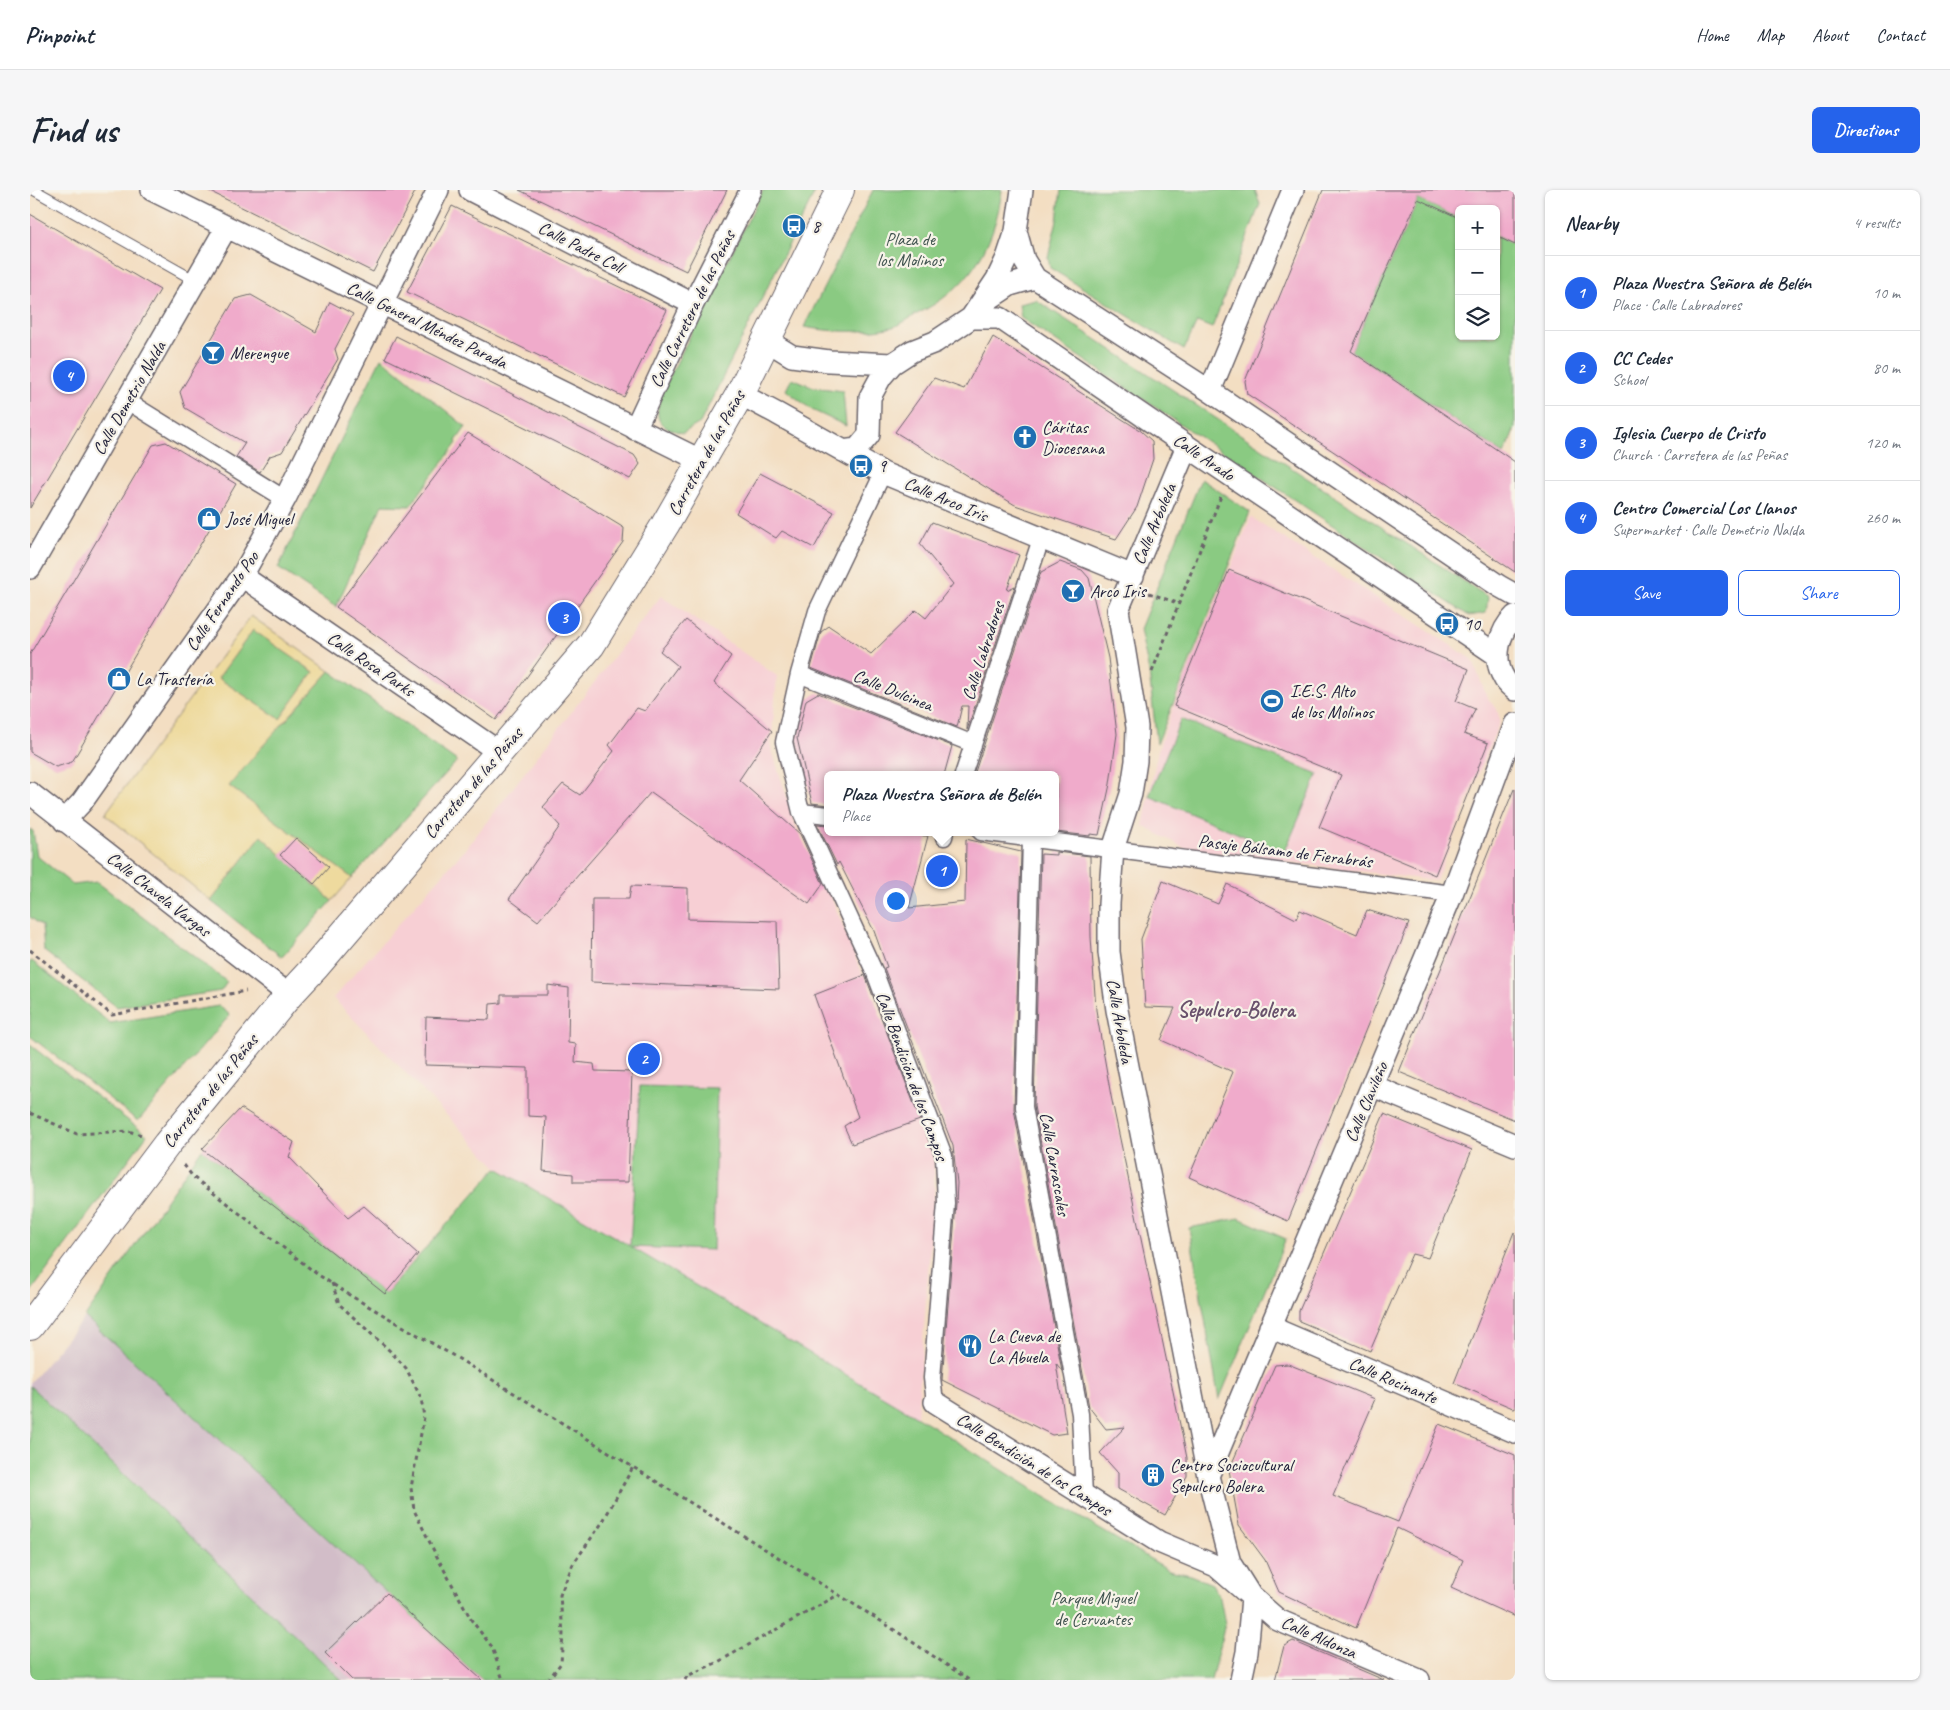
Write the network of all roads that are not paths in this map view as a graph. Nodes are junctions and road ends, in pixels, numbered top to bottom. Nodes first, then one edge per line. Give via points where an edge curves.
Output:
1 (34, 190) edge
2 (152, 190) edge
3 (438, 190) edge
4 (470, 190) edge
5 (751, 190) edge
6 (840, 190) edge
7 (1022, 190) edge
8 (1293, 190) edge
9 (226, 228) junction
10 (1016, 231) junction
11 (1035, 278) junction
12 (196, 281) junction
13 (382, 303) junction
14 (693, 304) junction
15 (970, 318) junction
16 (766, 340) junction
17 (892, 364) junction
18 (1210, 391) junction
19 (740, 394) junction
20 (127, 401) junction
21 (635, 429) junction
22 (1187, 446) junction
23 (844, 451) junction
24 (702, 461) junction
25 (883, 473) junction
26 (285, 499) junction
27 (1041, 539) junction
28 (30, 568) edge
29 (242, 576) junction
30 (1133, 576) junction
31 (1515, 595) edge
32 (1515, 616) edge
33 (1497, 655) junction
34 (798, 674) junction
35 (1515, 690) edge
36 (1515, 724) edge
37 (973, 744) junction
38 (499, 752) junction
39 (964, 771) edge
40 (30, 793) edge
41 (801, 812) junction
42 (824, 815) edge
43 (64, 820) junction
44 (1015, 836) edge
45 (1032, 838) junction
46 (1113, 849) junction
47 (1452, 894) junction
48 (289, 995) junction
49 (1373, 1086) junction
50 (1515, 1145) edge
51 (30, 1326) edge
52 (1270, 1327) junction
53 (935, 1402) joint
54 (1515, 1432) edge
55 (1208, 1476) junction
56 (1084, 1496) junction
57 (1252, 1598) junction
58 (1241, 1680) edge
59 (1419, 1680) edge

1 - 12 lane
2 - 9 street, Calle General Méndez Parada
3 - 13 street, Calle Fernando Poo
4 - 14 street, Calle Padre Coll
5 - 14 street, Calle Carretera de las Peñas
6 - 16 main road, Carretera de las Peñas
7 - 10 street
8 - 18 street
9 - 12 street, Calle Demetrio Nalda
9 - 13 street, Calle General Méndez Parada
10 - 11 street via 1024,260
10 - 15 street via 997,279
11 - 15 street via 1010,284 984,302
11 - 18 street
12 - 20 street, Calle Demetrio Nalda
13 - 21 street, Calle General Méndez Parada
13 - 26 street, Calle Fernando Poo
14 - 21 street, Calle Carretera de las Peñas
15 - 17 street via 935,342
15 - 22 street, Calle Arado via 1000,318
16 - 17 street via 792,356
16 - 19 main road, Carretera de las Peñas
17 - 23 street via 870,397 869,435 857,449
18 - 31 street
19 - 23 street, Calle Arco Iris
19 - 24 main road, Carretera de las Peñas
20 - 26 street
20 - 28 street, Calle Demetrio Nalda
21 - 24 street, Calle General Méndez Parada
22 - 30 street, Calle Arboleda
22 - 33 street, Calle Arado
23 - 25 street, Calle Arco Iris
24 - 38 main road, Carretera de las Peñas via 591,645
25 - 27 street, Calle Arco Iris
25 - 34 street, Calle Bendición de los Campos via 817,611
26 - 29 street, Calle Fernando Poo
27 - 30 street, Calle Arco Iris
27 - 37 street, Calle Labradores
29 - 38 street, Calle Rosa Parks
29 - 43 street, Calle Fernando Poo via 82,802
30 - 46 street, Calle Arboleda via 1118,610 1137,727 1136,761 1131,794
32 - 33 street via 1502,634
33 - 35 street via 1504,678
34 - 37 street, Calle Dulcinea
34 - 41 street, Calle Bendición de los Campos via 784,742
36 - 47 street, Calle Clavileño
37 - 39 street, Calle Labradores
38 - 48 main road, Carretera de las Peñas
40 - 43 street, Calle Chavela Vargas
41 - 42 street
41 - 53 street, Calle Bendición de los Campos via 875,973 944,1156 946,1203 932,1378
43 - 48 street, Calle Chavela Vargas
44 - 45 street, Pasaje Bálsamo de Fierabrás
45 - 46 street, Pasaje Bálsamo de Fierabrás
45 - 56 street, Calle Carrascales via 1024,1107 1080,1414
46 - 47 street, Pasaje Bálsamo de Fierabrás
46 - 55 street, Calle Arboleda via 1109,952 1117,1010
47 - 49 street, Calle Clavileño
48 - 51 main road, Carretera de las Peñas via 167,1144
49 - 50 street
49 - 52 street, Calle Clavileño
52 - 54 street, Calle Rocinante
52 - 55 street, Calle Clavileño
53 - 56 street, Calle Bendición de los Campos
55 - 57 street, Calle Arboleda via 1230,1563
56 - 57 street, Calle Bendición de los Campos via 1160,1542 1216,1566
57 - 58 street via 1248,1652
57 - 59 street, Calle Aldonza via 1278,1620

